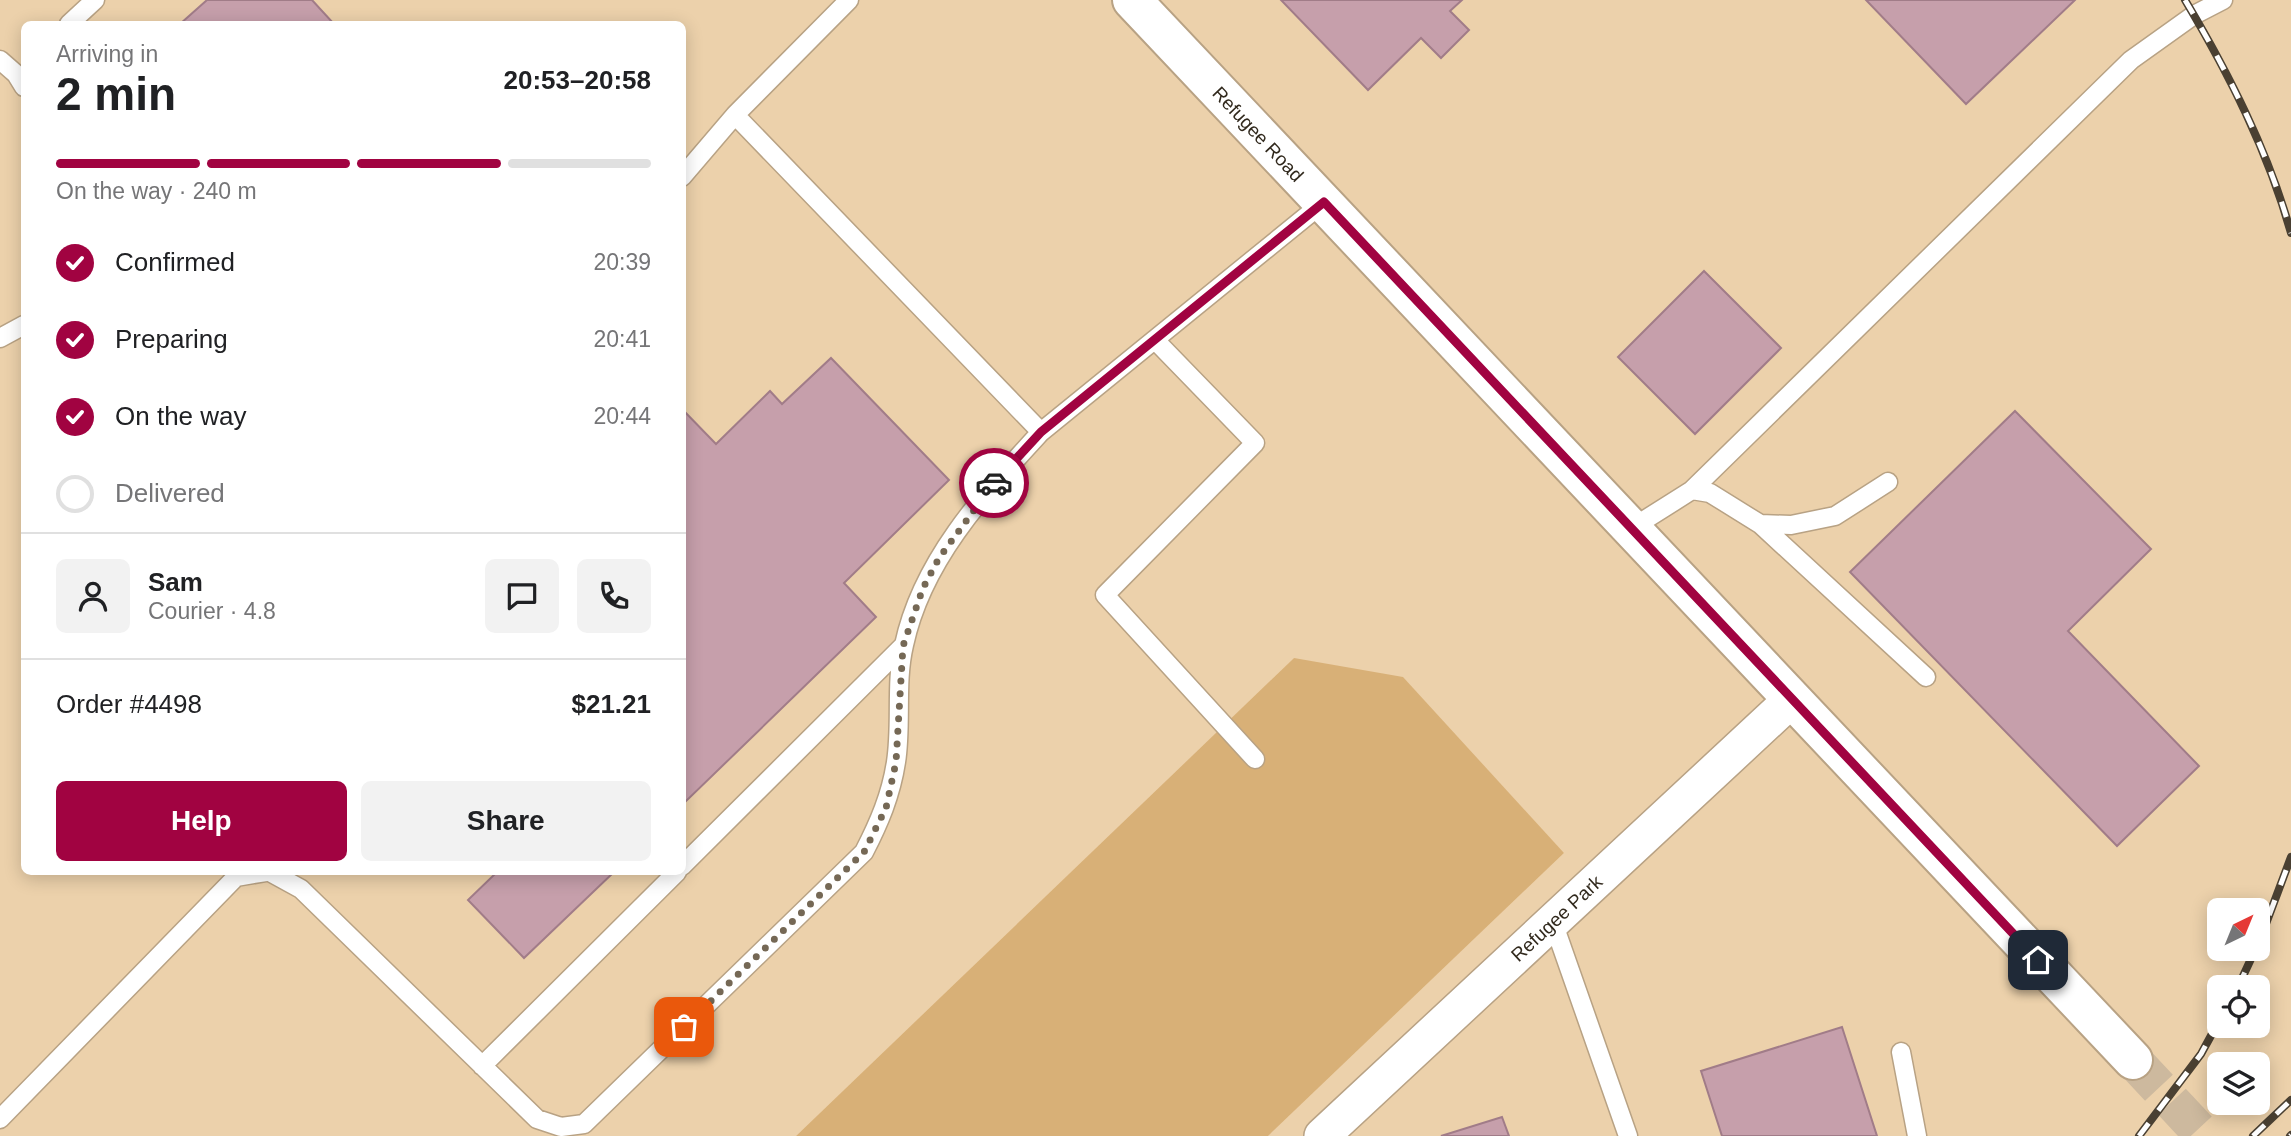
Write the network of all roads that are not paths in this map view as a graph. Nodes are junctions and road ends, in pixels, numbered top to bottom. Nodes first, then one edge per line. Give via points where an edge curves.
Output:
1 (95, 0) edge
2 (849, 0) edge
3 (1132, 0) edge
4 (2222, 0) edge
5 (72, 21) edge
6 (0, 60) edge
7 (21, 74) edge
8 (735, 115) junction
9 (686, 172) edge
10 (1324, 202) junction
11 (21, 327) edge
12 (0, 338) edge
13 (1155, 340) junction
14 (1041, 432) junction
15 (1888, 482) dead end
16 (1692, 490) junction
17 (1760, 524) junction
18 (1632, 528) junction
19 (903, 646) junction
20 (1926, 677) dead end
21 (1792, 699) junction
22 (1255, 760) dead end
23 (686, 862) edge
24 (249, 875) edge
25 (274, 875) edge
26 (674, 875) edge
27 (1553, 922) junction
28 (1901, 1052) dead end
29 (2133, 1060) tunnel mouth
30 (482, 1066) junction
31 (0, 1119) edge
32 (1322, 1136) edge
33 (1628, 1136) edge
34 (1917, 1136) edge

1 - 5 lane
2 - 8 lane
3 - 10 main road, Refugee Road
4 - 16 lane via 2131,60
6 - 7 lane
8 - 9 lane
8 - 14 lane
10 - 13 lane
10 - 18 main road, Refugee Road
11 - 12 lane
13 - 14 lane
13 - 22 lane via 1255,443 1105,595
14 - 19 lane via 983,495 939,558
15 - 17 lane via 1835,516
16 - 17 lane via 1710,493
16 - 18 lane
17 - 20 lane
18 - 21 main road, Refugee Road
19 - 23 lane
19 - 30 lane via 896,762 886,808 864,852 584,1124 561,1127 537,1119
21 - 27 street, Refugee Park
21 - 29 main road, Refugee Road
24 - 31 lane via 236,877
25 - 30 lane via 301,889
26 - 30 lane
27 - 32 street, Refugee Park
27 - 33 lane
28 - 34 lane

